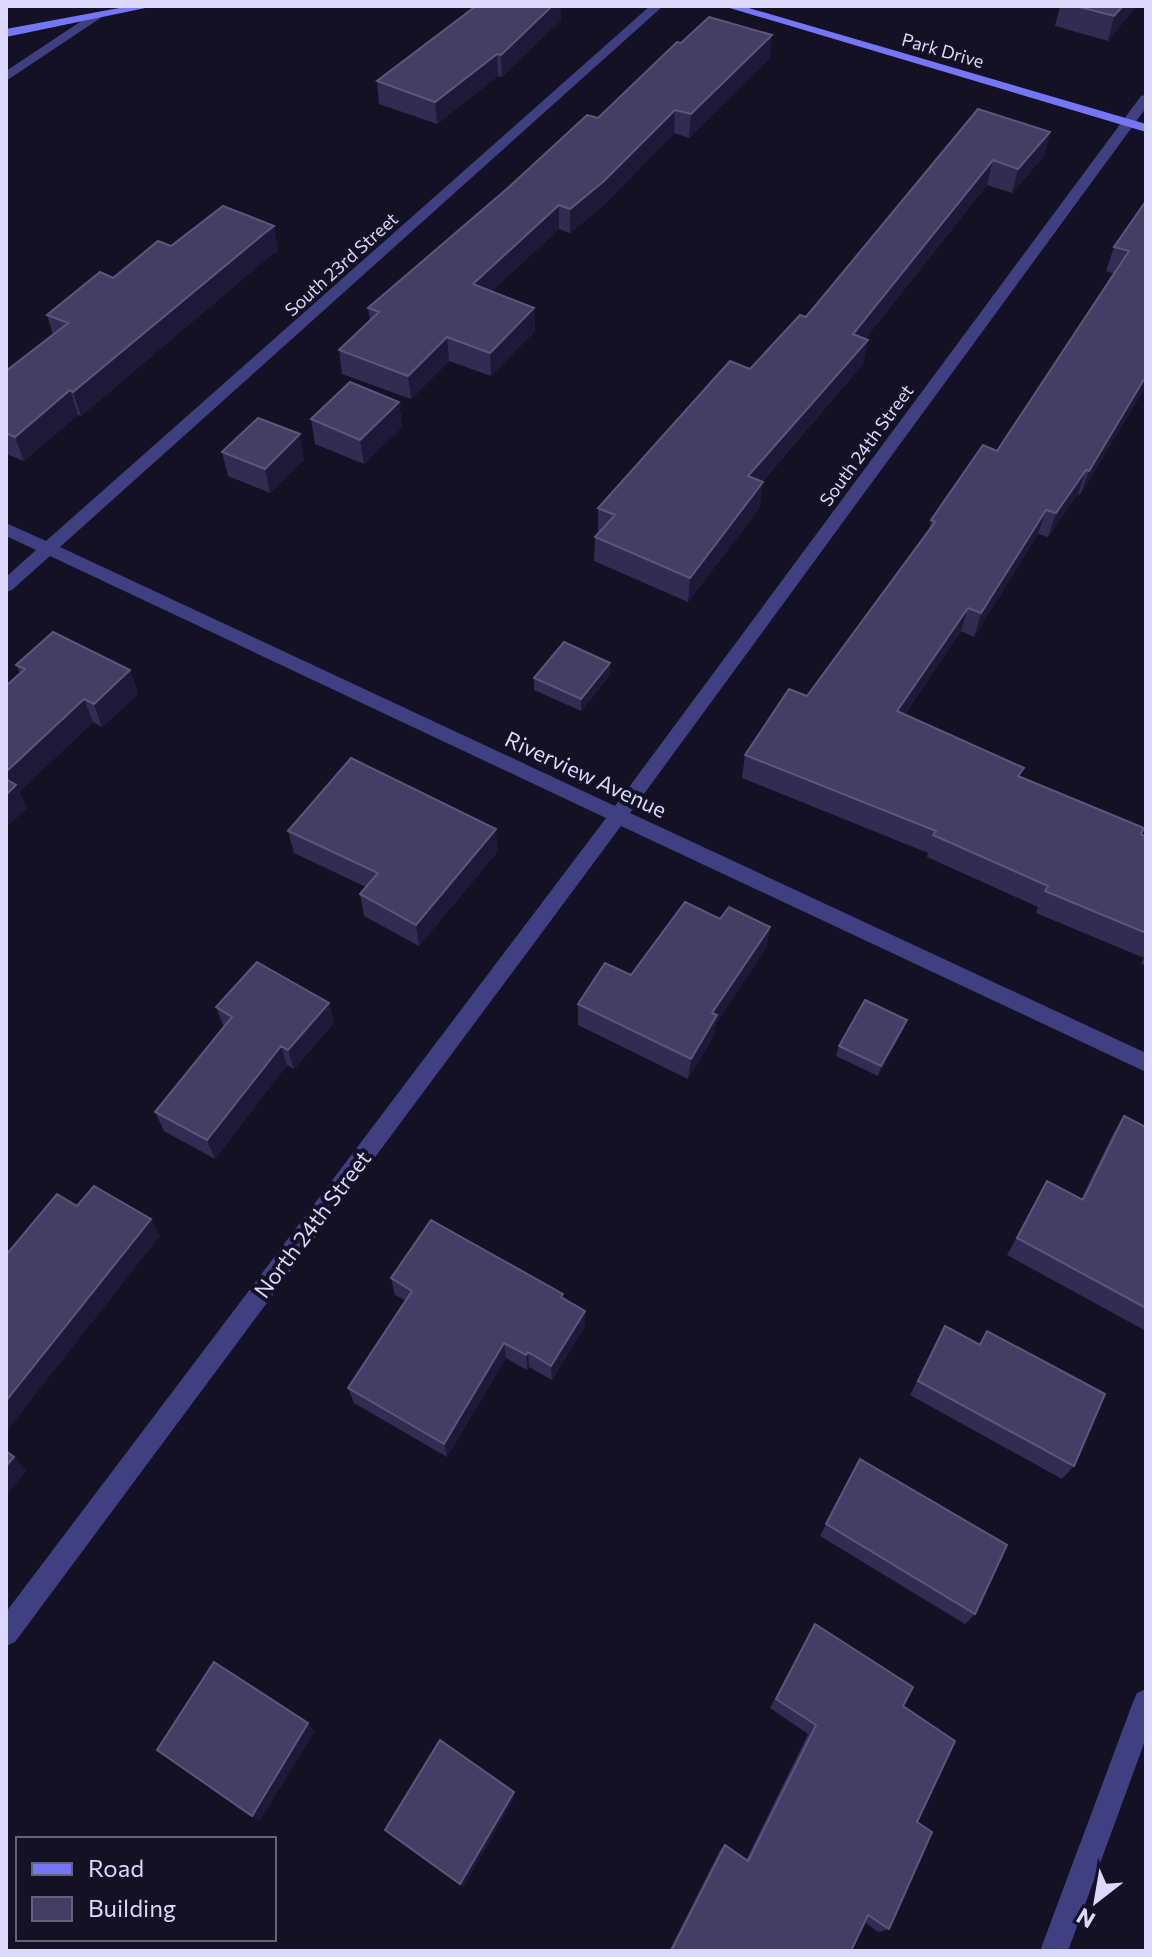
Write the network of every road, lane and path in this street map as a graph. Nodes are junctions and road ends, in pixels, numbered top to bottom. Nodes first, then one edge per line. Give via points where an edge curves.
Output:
1 (149, 6) edge
2 (657, 6) edge
3 (729, 6) edge
4 (99, 15) junction
5 (6, 33) edge
6 (6, 77) edge
7 (1146, 99) edge
8 (1128, 123) junction
9 (1146, 128) edge
10 (6, 529) edge
11 (48, 548) junction
12 (6, 586) edge
13 (618, 816) junction
14 (1146, 1063) edge
15 (6, 1633) edge
16 (1146, 1702) edge
17 (1054, 1951) edge

1 - 4 main road
2 - 11 street, South 23rd Street
3 - 8 main road, Park Drive
4 - 5 main road
4 - 6 street
7 - 8 street, South 24th Street
8 - 9 main road, Park Drive
8 - 13 street, South 24th Street
10 - 11 street, Riverview Avenue
11 - 12 street, South 23rd Street
11 - 13 street, Riverview Avenue
13 - 14 street, Riverview Avenue
13 - 15 street, North 24th Street
16 - 17 street

